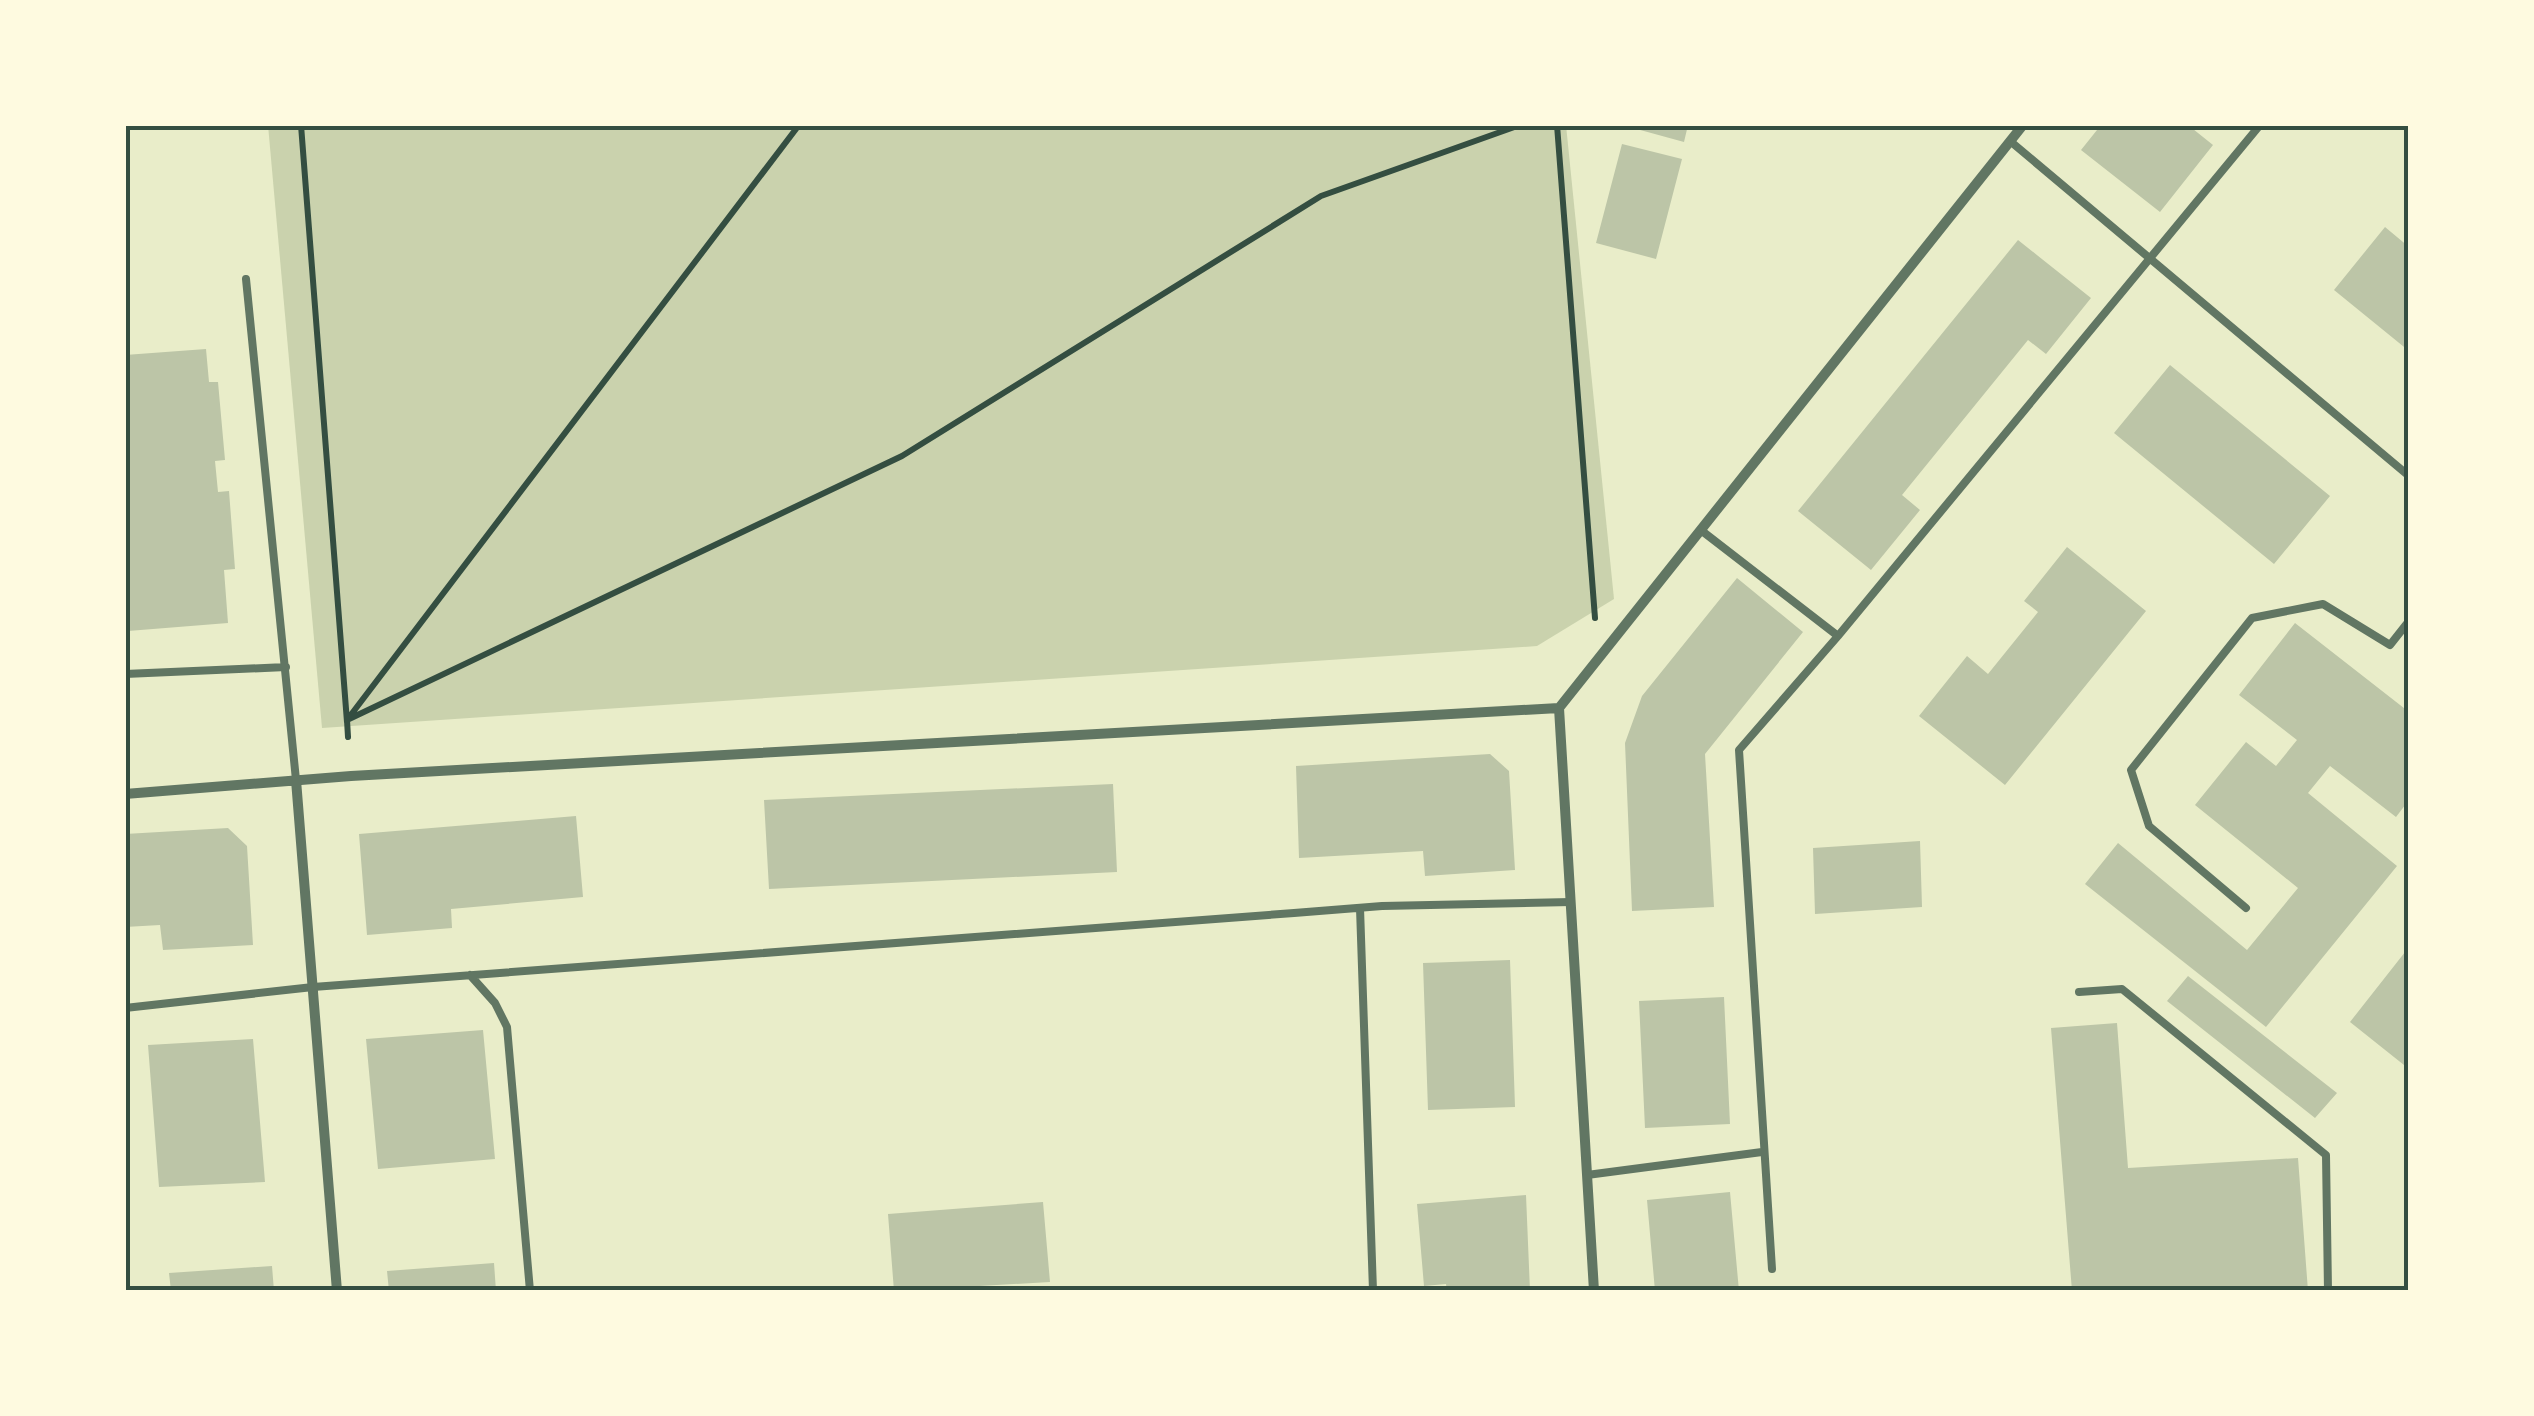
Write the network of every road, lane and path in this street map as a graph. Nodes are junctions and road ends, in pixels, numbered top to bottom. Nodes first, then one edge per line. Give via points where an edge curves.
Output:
1 (300, 125) edge
2 (799, 125) edge
3 (1520, 125) edge
4 (1557, 125) edge
5 (2023, 125) edge
6 (2260, 125) edge
7 (2010, 142) junction
8 (2151, 258) junction
9 (246, 279) dead end
10 (2409, 476) edge
11 (1702, 531) junction
12 (1595, 618) dead end
13 (2409, 620) edge
14 (1838, 636) junction
15 (286, 667) junction
16 (125, 674) edge
17 (1559, 708) junction
18 (347, 720) junction
19 (348, 736) dead end
20 (296, 780) junction
21 (125, 794) edge
22 (1571, 902) junction
23 (1360, 908) junction
24 (2246, 908) dead end
25 (470, 975) junction
26 (313, 987) junction
27 (2079, 992) dead end
28 (125, 1008) edge
29 (1762, 1152) junction
30 (1587, 1175) junction
31 (1772, 1269) dead end
32 (337, 1291) edge
33 (530, 1291) edge
34 (1373, 1291) edge
35 (1594, 1291) edge
36 (2328, 1291) edge

1 - 18 path
2 - 18 path
3 - 18 path via 1321,196 902,456
4 - 12 path
5 - 7 street
6 - 8 lane
7 - 8 lane
7 - 11 street
8 - 10 lane
8 - 14 lane
9 - 15 lane
11 - 14 lane
11 - 17 street
13 - 24 lane via 2390,645 2323,604 2252,618 2131,770 2149,826
14 - 29 lane via 1739,750
15 - 16 lane
15 - 20 lane
17 - 20 street
17 - 22 street
18 - 19 path
20 - 21 street
20 - 26 street
22 - 23 lane
22 - 30 street
23 - 25 lane
23 - 34 lane
25 - 26 lane
25 - 33 lane via 507,1027
26 - 28 lane
26 - 32 street
27 - 36 lane via 2122,989 2326,1155
29 - 30 lane
29 - 31 lane
30 - 35 street

